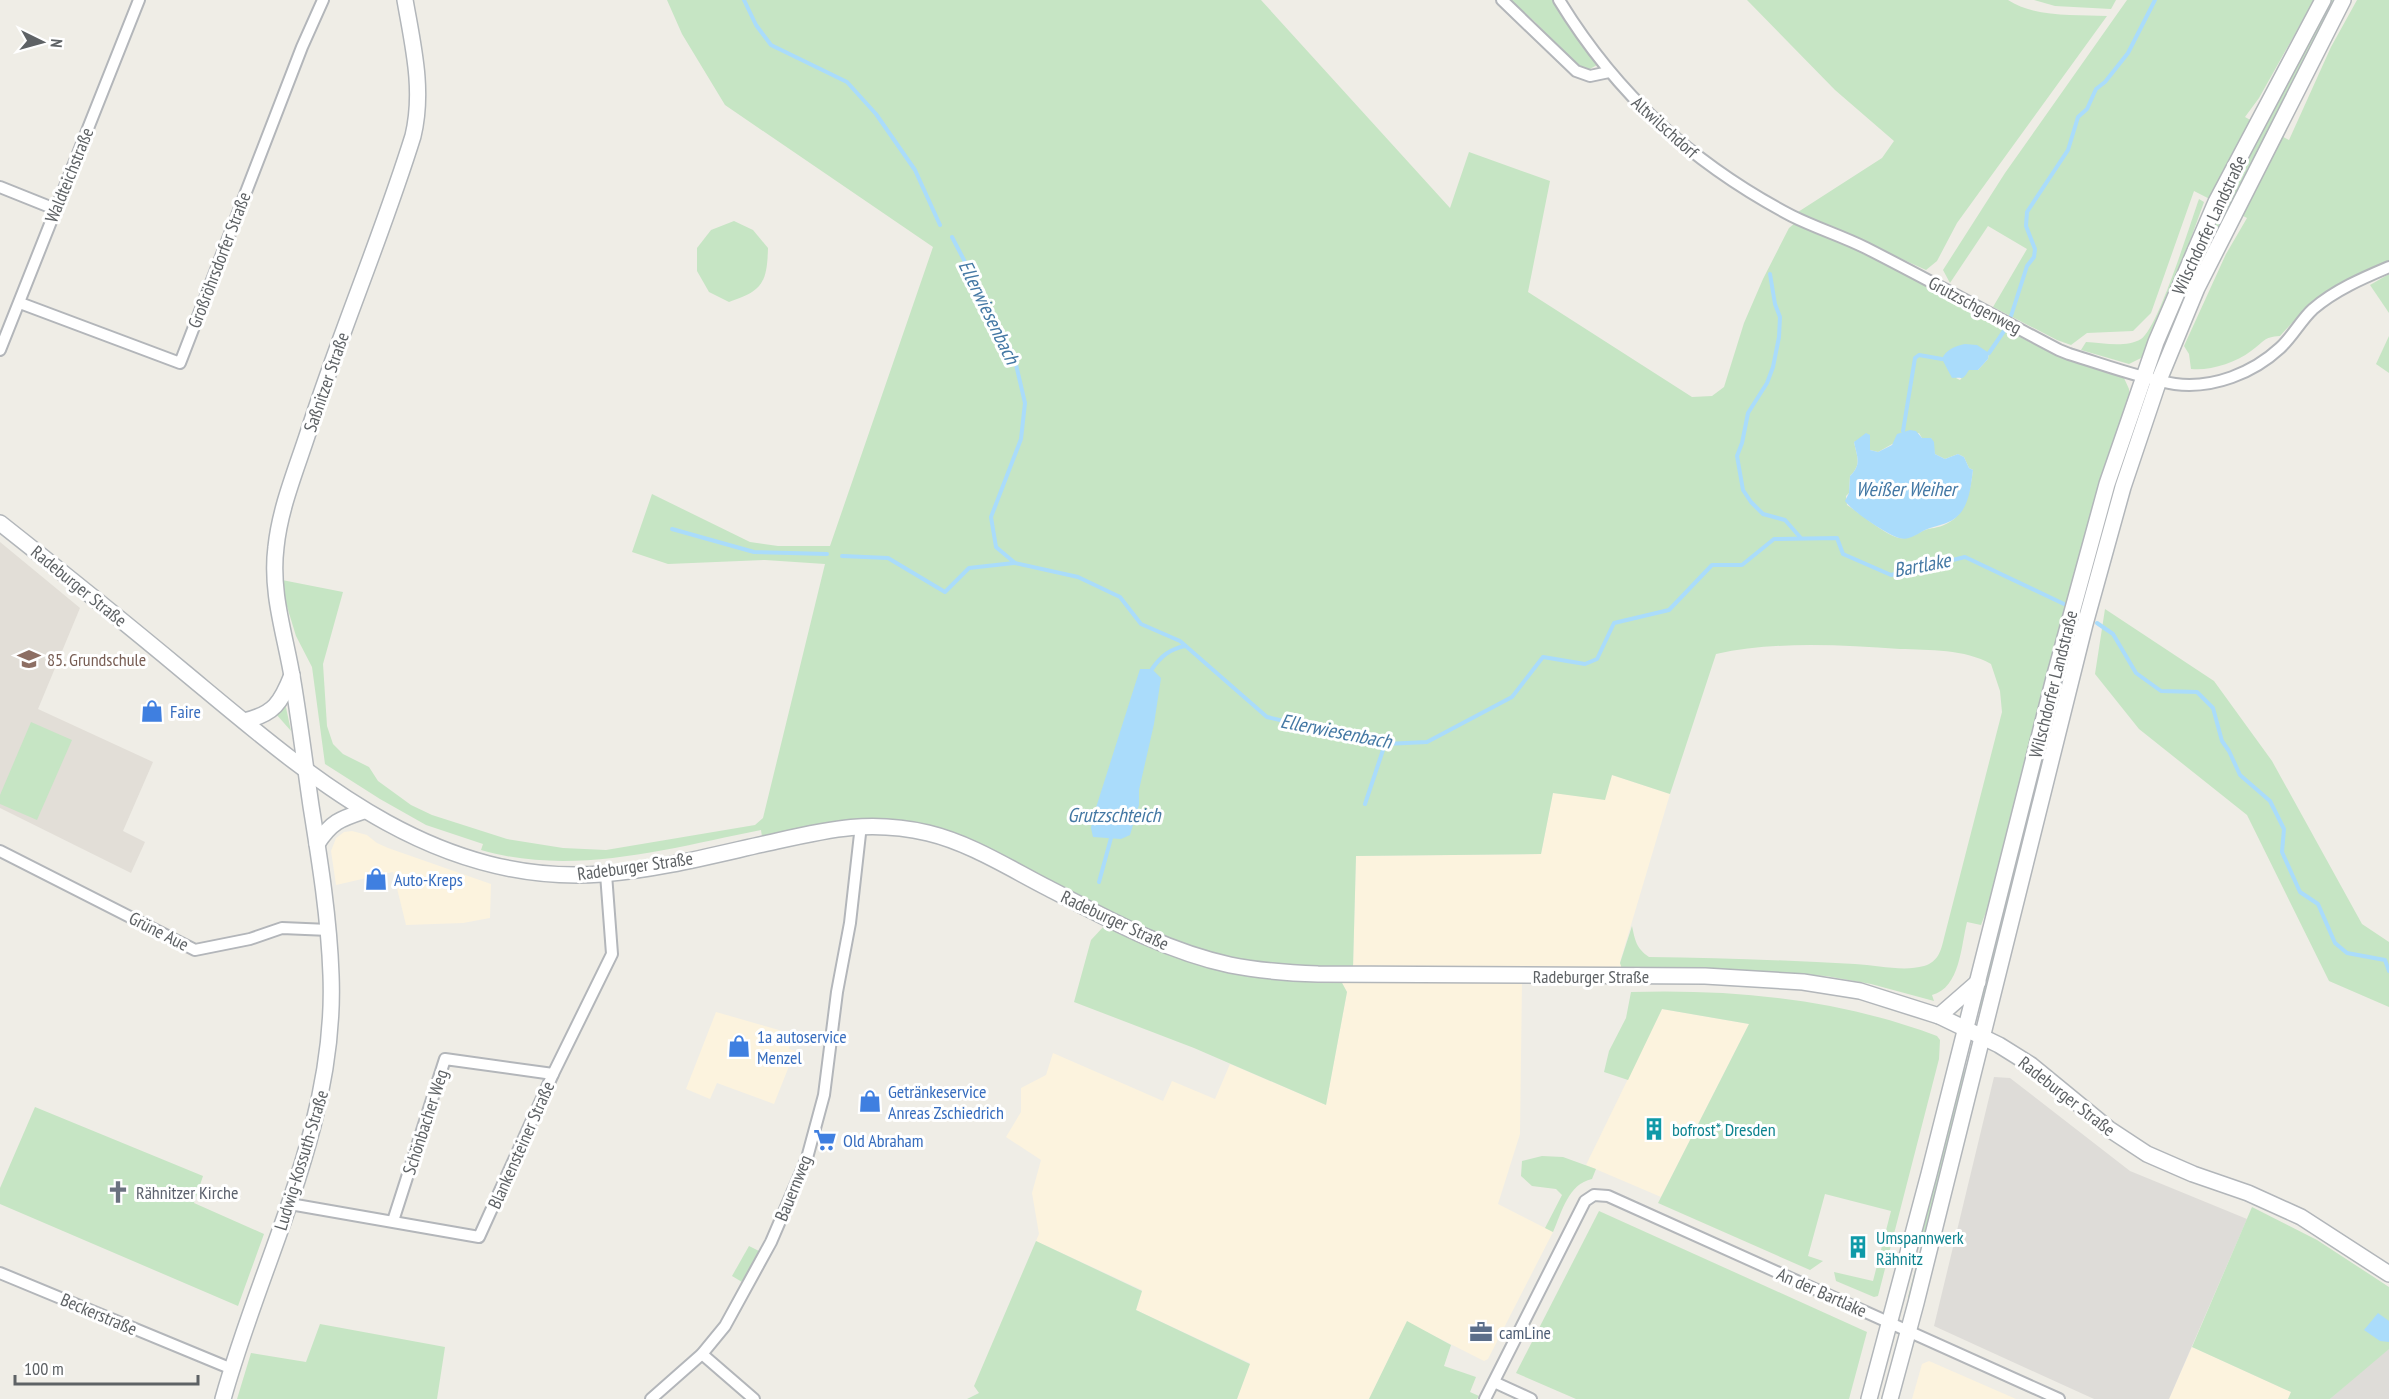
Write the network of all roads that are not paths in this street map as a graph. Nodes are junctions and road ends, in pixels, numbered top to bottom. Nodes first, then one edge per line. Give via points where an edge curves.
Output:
1 (139, 0) edge
2 (323, 0) edge
3 (405, 0) edge
4 (1502, 0) edge
5 (1559, 0) edge
6 (2323, 0) edge
7 (2343, 0) edge
8 (1609, 72) junction
9 (0, 188) edge
10 (55, 209) junction
11 (1803, 220) joint
12 (2389, 267) edge
13 (20, 303) junction
14 (0, 350) edge
15 (2151, 378) junction
16 (0, 523) edge
17 (292, 675) junction
18 (244, 721) junction
19 (306, 770) junction
20 (364, 811) junction
21 (861, 825) junction
22 (317, 844) junction
23 (0, 851) edge
24 (606, 874) junction
25 (328, 930) junction
26 (1978, 982) junction
27 (1938, 1016) junction
28 (1965, 1029) junction
29 (1983, 1037) junction
30 (553, 1074) junction
31 (290, 1204) junction
32 (393, 1221) junction
33 (0, 1273) edge
34 (2389, 1274) edge
35 (1890, 1323) junction
36 (1909, 1331) junction
37 (702, 1354) junction
38 (232, 1369) junction
39 (1494, 1382) junction
40 (223, 1399) edge
41 (651, 1399) edge
42 (754, 1399) edge
43 (1485, 1399) edge
44 (1531, 1399) edge
45 (1869, 1399) edge
46 (1890, 1399) edge
47 (2060, 1399) edge

1 - 10 street, Waldteichstraße
2 - 13 street, Großröhrsdorfer Straße via 180,363
3 - 17 main road, Saßnitzer Straße via 419,84 413,136 320,395 284,504 276,544 276,602
4 - 8 street via 1576,71 1590,76
5 - 8 street, Altwilschdorf
6 - 15 main road, Wilschdorfer Landstraße via 2216,202
7 - 15 main road, Wilschdorfer Landstraße
8 - 11 street, Altwilschdorf via 1662,128 1704,162
9 - 10 street
10 - 13 street, Waldteichstraße
11 - 15 street, Grutzschgenweg via 1859,245 2058,350
12 - 15 street, Grutzschgenweg via 2337,292 2312,310 2262,363 2230,378 2177,384
13 - 14 street, Waldteichstraße
15 - 26 main road, Wilschdorfer Landstraße via 2106,484
15 - 29 main road, Wilschdorfer Landstraße
16 - 18 main road, Radeburger Straße
17 - 18 main road via 277,705 268,713
17 - 19 main road, Saßnitzer Straße
18 - 19 main road, Radeburger Straße
19 - 20 main road, Radeburger Straße
19 - 22 main road, Ludwig-Kossuth-Straße
20 - 22 main road via 336,821
20 - 24 main road, Radeburger Straße via 421,841 487,864 557,875
21 - 24 main road, Radeburger Straße
21 - 27 main road, Radeburger Straße via 929,833 964,845 1140,935 1228,964 1318,974 1705,976 1786,981 1860,991
21 - 37 street, Bauernweg via 824,1095 807,1158 771,1242 725,1326
22 - 25 main road, Ludwig-Kossuth-Straße
23 - 25 street, Grüne Aue via 195,950 282,928
24 - 30 street, Blankensteiner Straße via 612,954
25 - 31 main road, Ludwig-Kossuth-Straße via 332,1002 327,1066 311,1139
26 - 27 main road
26 - 28 main road, Wilschdorfer Landstraße
27 - 28 main road, Radeburger Straße
28 - 29 main road, Radeburger Straße
28 - 35 main road, Wilschdorfer Landstraße
29 - 34 main road, Radeburger Straße via 2031,1065 2109,1129 2147,1154 2301,1217
29 - 36 main road, Wilschdorfer Landstraße
30 - 32 street, Blankensteiner Straße via 479,1237
30 - 32 street, Schönbacher Weg via 445,1059
31 - 32 street, Blankensteiner Straße
31 - 38 main road, Ludwig-Kossuth-Straße
33 - 38 street, Beckerstraße
35 - 36 street, An der Bartlake
35 - 39 street, An der Bartlake via 1608,1196 1594,1195 1585,1201
35 - 45 main road, Wilschdorfer Landstraße
36 - 46 main road, Wilschdorfer Landstraße
36 - 47 street, An der Bartlake
37 - 41 street, Bauernweg
37 - 42 street
38 - 40 main road, Ludwig-Kossuth-Straße
39 - 43 street
39 - 44 street

